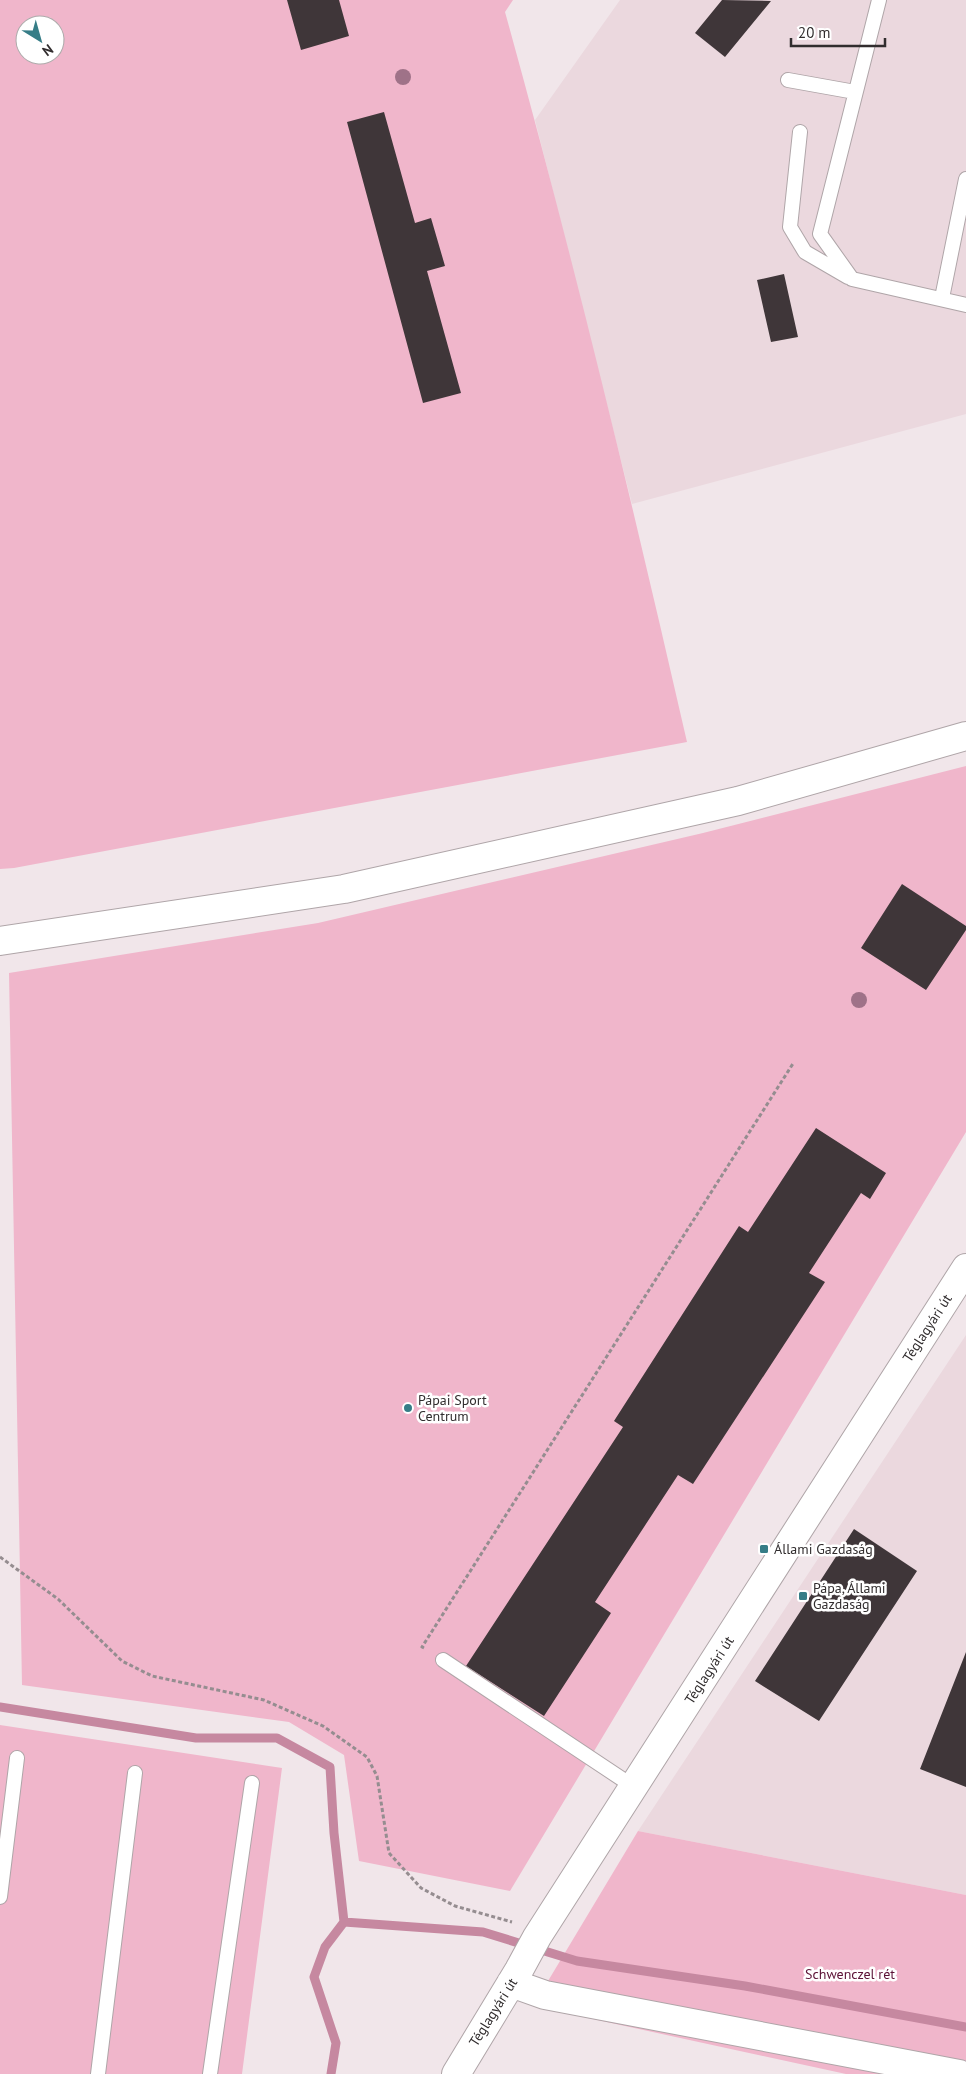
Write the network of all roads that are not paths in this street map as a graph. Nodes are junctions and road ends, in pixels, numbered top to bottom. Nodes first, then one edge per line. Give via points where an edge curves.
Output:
1 (879, 0) edge
2 (788, 80) dead end
3 (855, 92) junction
4 (800, 132) dead end
5 (966, 179) edge
6 (852, 279) junction
7 (942, 298) junction
8 (966, 305) edge
9 (966, 736) edge
10 (0, 941) edge
11 (966, 1268) edge
12 (443, 1660) road end
13 (17, 1758) dead end
14 (135, 1773) dead end
15 (252, 1782) dead end
16 (634, 1787) junction
17 (0, 1897) edge
18 (515, 1977) junction
19 (98, 2074) edge
20 (210, 2074) edge
21 (456, 2074) edge
22 (958, 2074) edge

1 - 3 lane
2 - 3 lane
3 - 6 lane via 820,234
4 - 6 lane via 790,227 805,252
5 - 7 lane
6 - 7 lane
7 - 8 lane
9 - 10 street via 738,801 344,889
11 - 16 street, Téglagyári út
12 - 16 lane
13 - 17 lane
14 - 19 lane
15 - 20 lane
16 - 18 street, Téglagyári út
18 - 21 street, Téglagyári út
18 - 22 street via 545,1994

